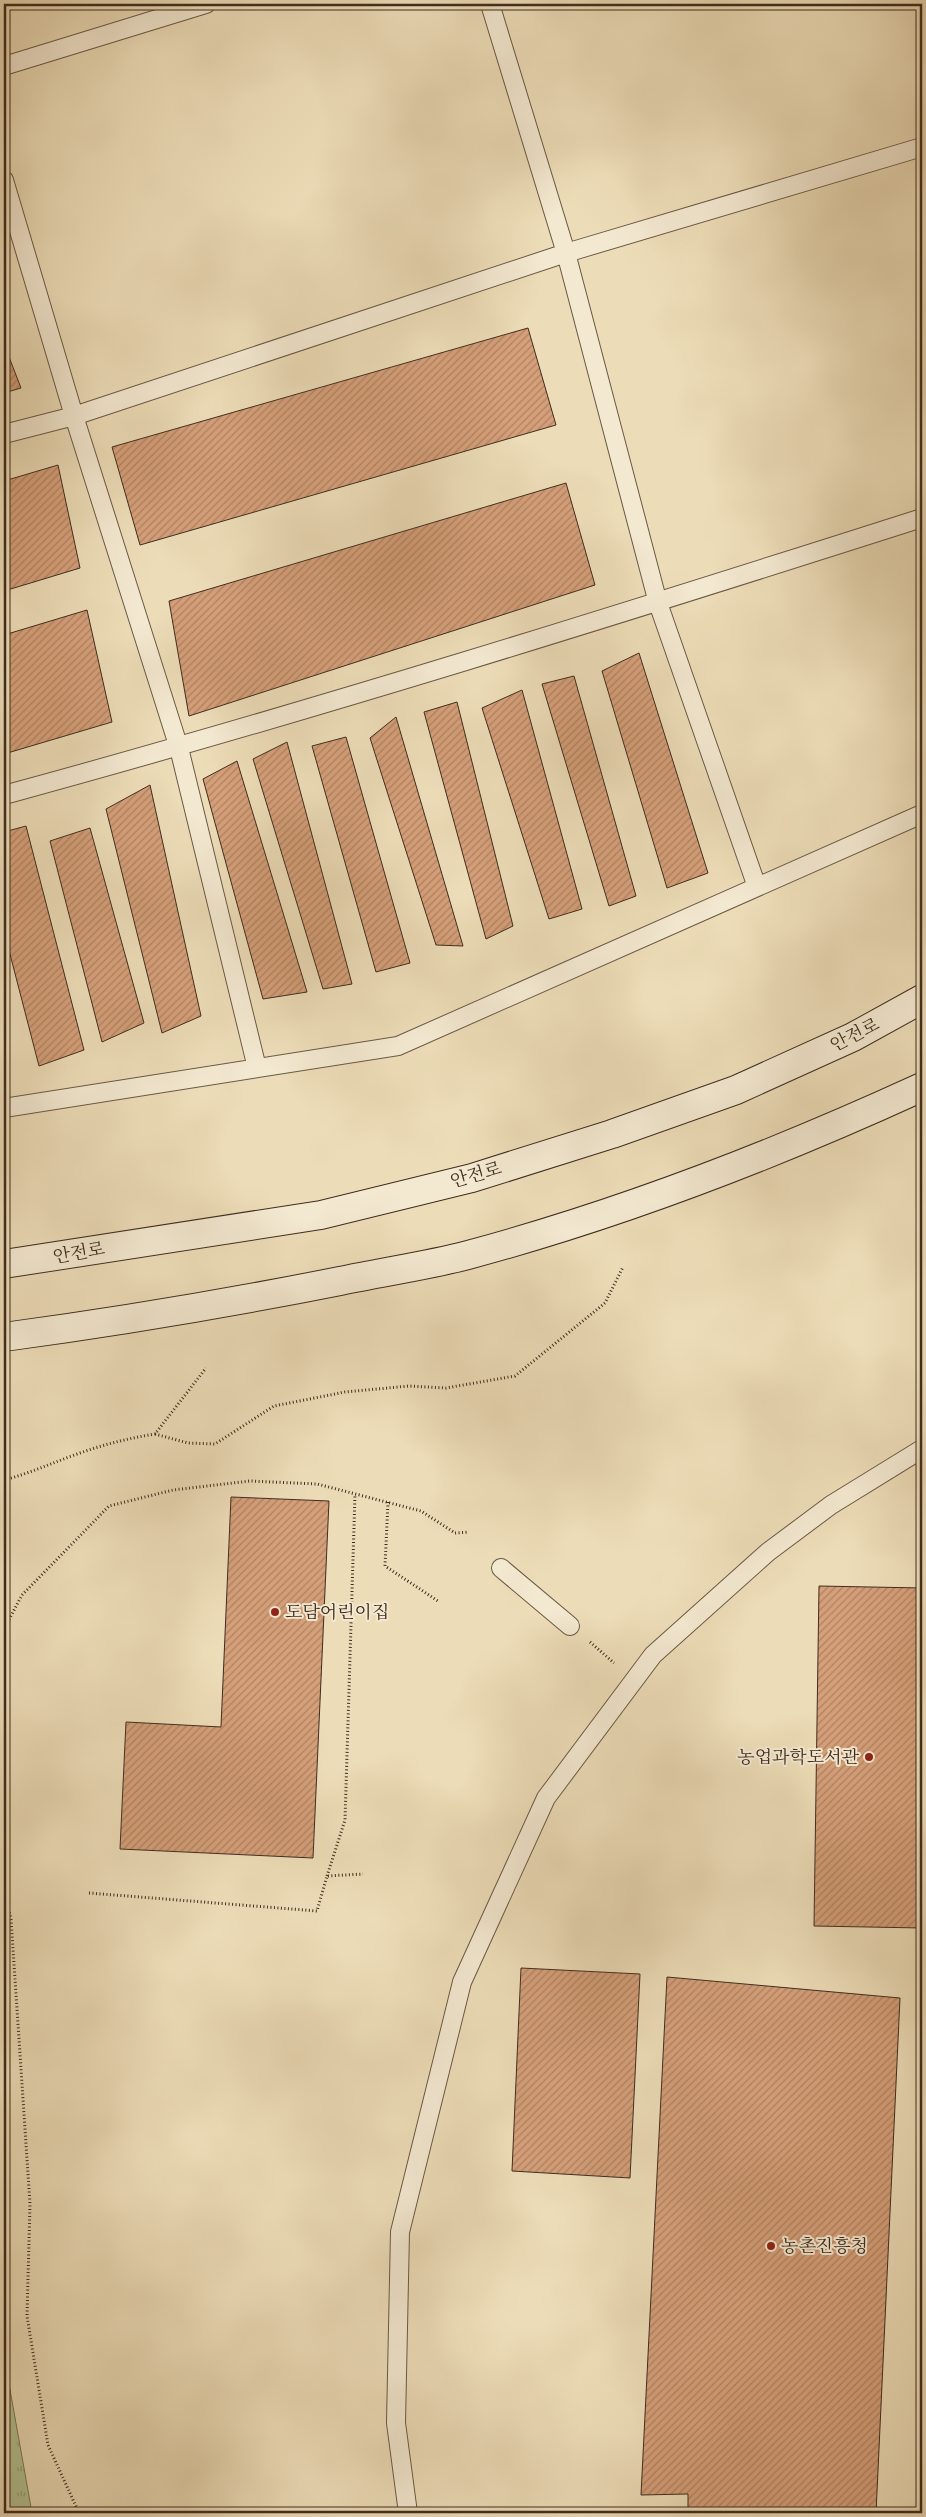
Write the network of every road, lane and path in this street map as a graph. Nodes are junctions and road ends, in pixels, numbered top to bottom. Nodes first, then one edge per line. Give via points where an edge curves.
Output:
1 (206, 4) edge
2 (490, 4) edge
3 (4, 66) edge
4 (922, 148) edge
5 (4, 180) edge
6 (566, 253) junction
7 (74, 416) junction
8 (4, 434) edge
9 (922, 518) edge
10 (658, 602) junction
11 (179, 748) junction
12 (4, 795) edge
13 (922, 814) edge
14 (757, 887) junction
15 (922, 999) edge
16 (257, 1068) junction
17 (922, 1087) edge
18 (4, 1108) edge
19 (4, 1264) edge
20 (623, 1267) dead end
21 (4, 1337) edge
22 (206, 1368) dead end
23 (155, 1434) junction
24 (922, 1449) edge
25 (4, 1480) edge
26 (355, 1494) junction
27 (388, 1502) junction
28 (469, 1532) dead end
29 (501, 1568) dead end
30 (438, 1601) dead end
31 (570, 1626) dead end
32 (4, 1630) edge
33 (586, 1638) dead end
34 (616, 1664) dead end
35 (362, 1874) dead end
36 (327, 1876) junction
37 (4, 1892) edge
38 (89, 1893) dead end
39 (79, 2513) edge
40 (408, 2513) edge

1 - 3 lane
2 - 6 lane
4 - 6 lane
5 - 7 lane
6 - 7 lane
6 - 10 lane
7 - 8 lane
7 - 11 lane
9 - 10 lane
10 - 11 lane
10 - 14 lane
11 - 12 lane
11 - 16 lane
13 - 14 lane
14 - 16 lane via 398,1046
15 - 19 street, 안전로 via 853,1037 736,1090 612,1134 472,1178 322,1215
16 - 18 lane
17 - 21 street via 859,1116 632,1206 466,1256 295,1290 88,1326
20 - 23 path via 605,1303 515,1376 446,1388 409,1386 345,1392 274,1406 215,1444 188,1443
22 - 23 path
23 - 25 path via 126,1438
24 - 40 lane via 831,1506 768,1552 653,1655 546,1798 462,1982 400,2232 396,2423
26 - 27 path
26 - 32 path via 317,1484 250,1481 173,1490 109,1506 22,1595
26 - 36 path via 345,1820
27 - 28 path via 421,1511 455,1532
27 - 30 path via 385,1566
29 - 31 lane
33 - 34 path
35 - 36 path
36 - 38 path via 317,1911
37 - 39 path via 11,1919 30,2204 27,2316 48,2445

